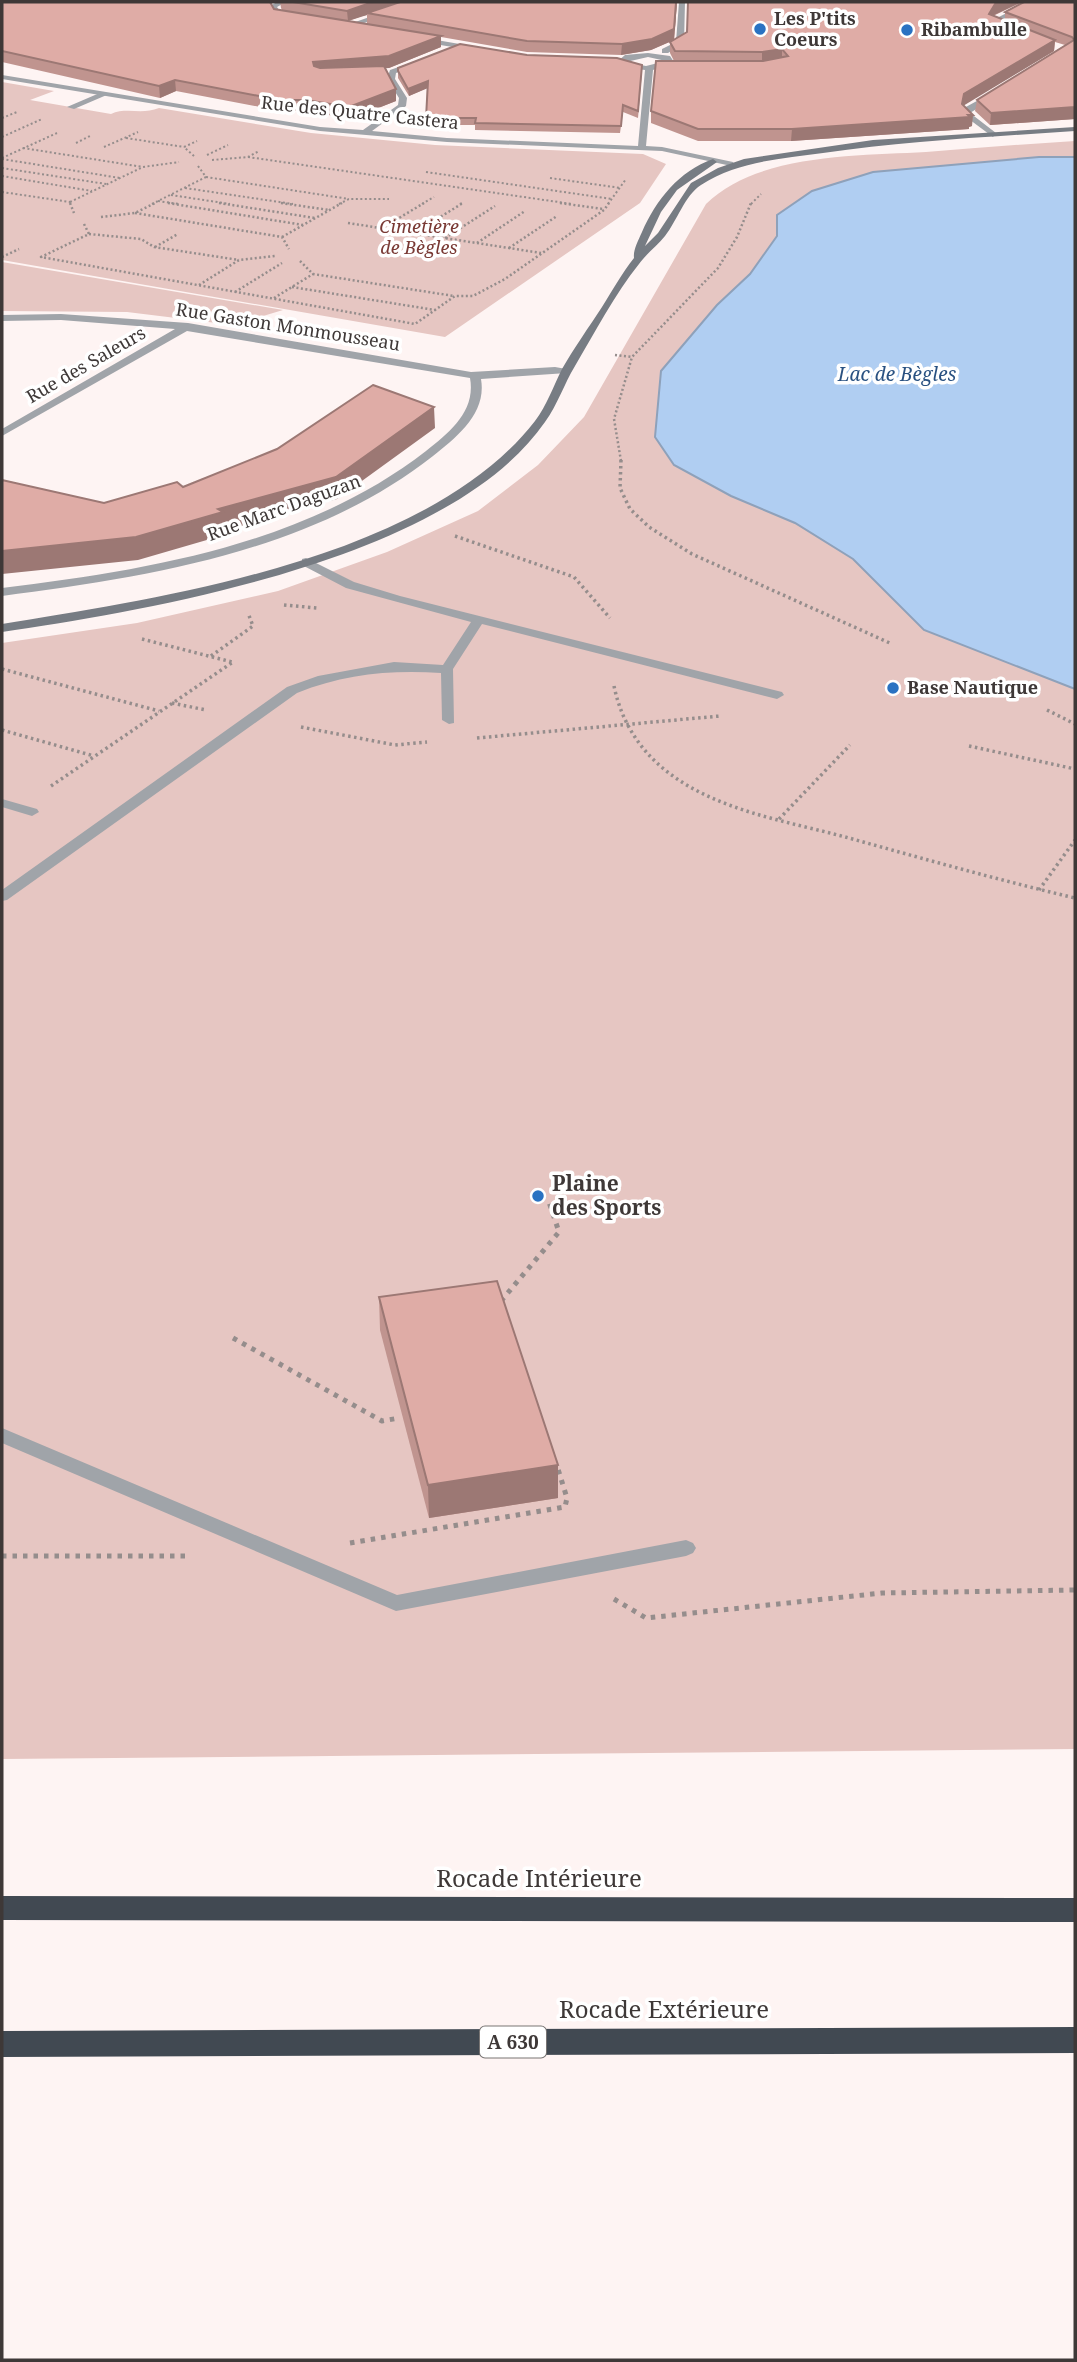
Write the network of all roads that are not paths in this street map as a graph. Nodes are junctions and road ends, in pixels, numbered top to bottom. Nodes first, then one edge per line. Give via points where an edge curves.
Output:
1 (283, 2) edge
2 (418, 2) edge
3 (682, 2) edge
4 (1033, 2) edge
5 (306, 20) edge
6 (338, 25) edge
7 (348, 26) junction
8 (1012, 30) edge
9 (375, 31) edge
10 (416, 38) edge
11 (458, 46) junction
12 (481, 50) edge
13 (445, 51) edge
14 (655, 55) junction
15 (432, 56) edge
16 (608, 60) edge
17 (621, 60) junction
18 (663, 66) junction
19 (675, 66) edge
20 (649, 68) junction
21 (383, 72) edge
22 (393, 72) junction
23 (2, 77) edge
24 (1000, 90) edge
25 (105, 94) junction
26 (71, 107) road end
27 (1075, 129) edge
28 (364, 134) junction
29 (993, 135) junction
30 (883, 142) junction
31 (642, 148) junction
32 (716, 161) junction
33 (733, 165) junction
34 (635, 262) junction
35 (2, 318) edge
36 (188, 326) junction
37 (567, 370) junction
38 (475, 376) junction
39 (2, 433) edge
40 (306, 562) junction
41 (2, 592) edge
42 (478, 620) junction
43 (2, 628) edge
44 (447, 669) junction
45 (777, 695) dead end
46 (449, 720) dead end
47 (2, 803) edge
48 (25, 810) road end
49 (2, 897) edge
50 (2, 1435) edge
51 (686, 1548) dead end
52 (1075, 1901) edge
53 (2, 1908) edge
54 (1022, 1909) junction
55 (1075, 1910) edge
56 (1024, 2040) junction
57 (1075, 2040) edge
58 (2, 2044) edge
59 (1075, 2047) edge

1 - 5 street via 273,6 278,15
2 - 7 street
3 - 14 street via 680,43
4 - 8 street via 993,22
6 - 7 street
7 - 9 street
10 - 11 street
11 - 12 street
11 - 13 street
14 - 17 street
14 - 18 street via 670,60
15 - 22 street
16 - 17 street
17 - 20 street via 628,66
18 - 19 street
18 - 20 street
20 - 31 street
21 - 22 street
22 - 28 street via 391,79 403,98 402,106
23 - 25 street, Rue des Quatre Castera
24 - 29 street via 967,110
25 - 26 street
25 - 28 street, Rue des Quatre Castera
27 - 29 street, Rue des Quatre Castera
28 - 31 street, Rue des Quatre Castera
29 - 30 street, Rue des Quatre Castera
30 - 32 street, Rue des Quatre Castera via 789,147
30 - 33 street, Rue des Quatre Castera
31 - 32 street, Rue des Quatre Castera
32 - 33 street, Rue des Quatre Castera
32 - 34 street via 680,179 645,233
33 - 34 street via 694,186 661,235
34 - 37 street
35 - 36 street, Rue Gaston Monmousseau via 78,317
36 - 38 street, Rue Gaston Monmousseau
36 - 39 street, Rue des Saleurs
37 - 38 street, Rue Gaston Monmousseau
37 - 40 street via 539,423 519,447 473,486 412,520
38 - 41 street, Rue Marc Daguzan via 476,405 459,428 426,459 359,501 213,554 140,571
40 - 42 street via 351,585
40 - 43 street via 171,600
42 - 44 street
42 - 45 street
44 - 46 street
44 - 49 street via 394,666 318,680 292,690
47 - 48 street
50 - 51 street via 396,1603
52 - 54 highway
53 - 54 highway, Rocade Intérieure
54 - 55 highway, Rocade Intérieure
56 - 57 highway, Rocade Extérieure
56 - 58 highway, Rocade Extérieure / A 630
56 - 59 highway

